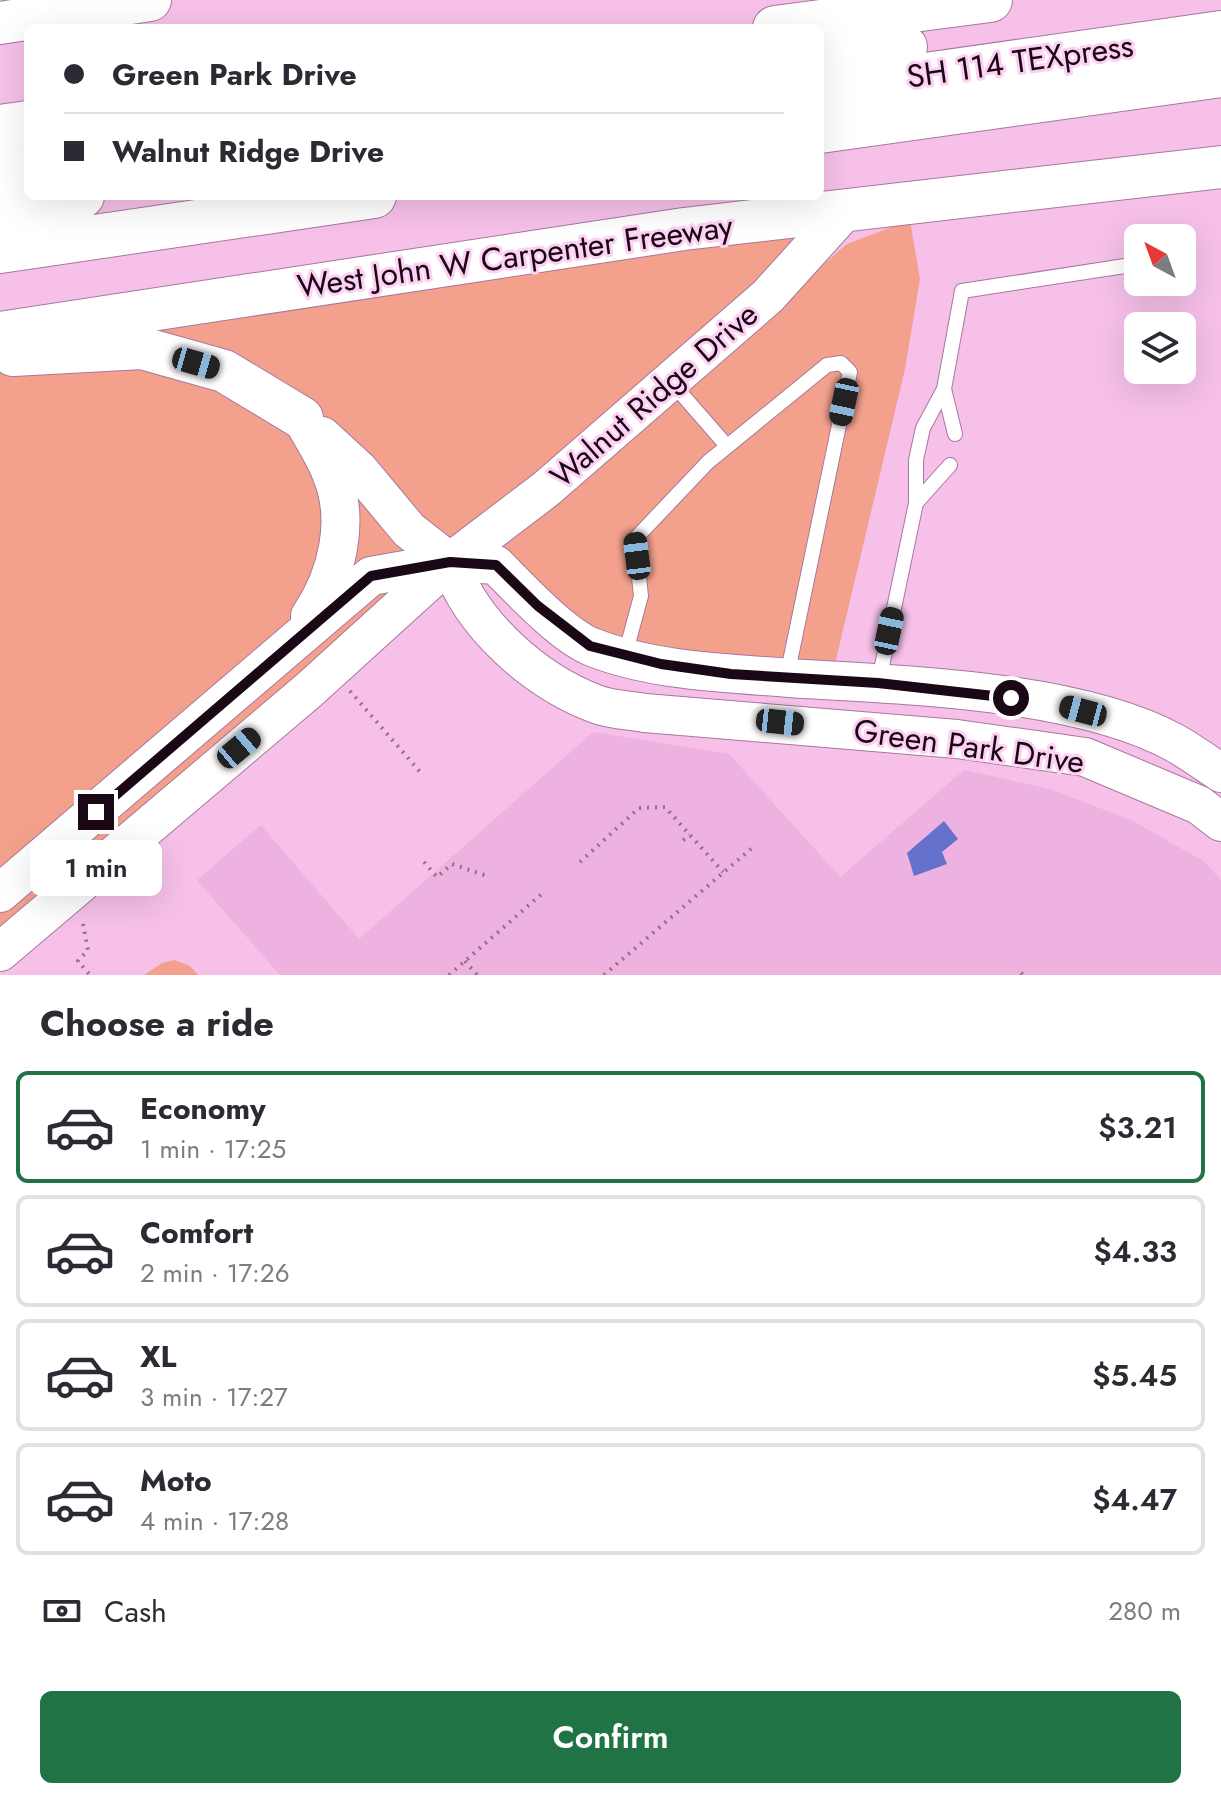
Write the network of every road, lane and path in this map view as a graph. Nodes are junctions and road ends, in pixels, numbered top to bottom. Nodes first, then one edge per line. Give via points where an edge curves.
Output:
1 (150, 0) edge
2 (990, 0) edge
3 (1221, 4) edge
4 (0, 23) edge
5 (806, 24) edge
6 (1221, 33) edge
7 (824, 58) edge
8 (1221, 75) edge
9 (824, 89) edge
10 (24, 124) edge
11 (0, 127) edge
12 (824, 130) edge
13 (0, 165) edge
14 (1221, 167) edge
15 (24, 168) edge
16 (24, 176) edge
17 (0, 180) edge
18 (52, 200) edge
19 (347, 200) edge
20 (0, 207) edge
21 (844, 212) junction
22 (0, 251) edge
23 (1124, 266) edge
24 (0, 333) edge
25 (0, 355) edge
26 (670, 380) junction
27 (944, 389) junction
28 (302, 418) junction
29 (955, 434) dead end
30 (727, 446) junction
31 (950, 465) dead end
32 (916, 503) junction
33 (450, 562) junction
34 (294, 640) junction
35 (625, 655) junction
36 (786, 677) junction
37 (341, 680) dead end
38 (878, 683) junction
39 (704, 717) junction
40 (421, 773) dead end
41 (1221, 773) edge
42 (1221, 822) edge
43 (690, 835) junction
44 (683, 840) dead end
45 (752, 848) dead end
46 (424, 862) dead end
47 (580, 862) dead end
48 (723, 872) junction
49 (487, 876) dead end
50 (544, 892) dead end
51 (0, 893) edge
52 (75, 913) dead end
53 (0, 952) edge
54 (465, 961) junction
55 (90, 975) edge
56 (449, 975) edge
57 (477, 975) edge
58 (604, 975) edge

1 - 4 main road
2 - 5 highway
3 - 7 highway, SH 114 TEXpress
6 - 9 highway, SH 114 TEXpress
8 - 12 highway
10 - 11 highway
13 - 15 highway
14 - 21 main road, West John W Carpenter Freeway
16 - 17 highway
18 - 20 highway
19 - 22 highway
21 - 24 main road, West John W Carpenter Freeway via 684,229
21 - 26 street, Walnut Ridge Drive via 768,296
23 - 27 lane via 962,291
25 - 28 main road via 142,348 224,371
26 - 30 lane
26 - 33 street, Walnut Ridge Drive via 546,489
27 - 29 lane
27 - 32 lane via 923,428
28 - 33 street via 359,470 409,530
28 - 34 street via 333,475 338,557 329,587
30 - 35 lane via 635,539 641,596
30 - 36 lane via 827,365 841,363 850,372
31 - 32 lane
32 - 38 lane
33 - 34 street, Walnut Ridge Drive via 371,576
33 - 35 street, Green Park Drive via 496,565 590,646
33 - 39 street, Green Park Drive via 459,590 506,646 550,681 598,705
33 - 53 street, Walnut Ridge Drive via 309,690
34 - 51 street, Walnut Ridge Drive
35 - 36 street, Green Park Drive via 731,674
36 - 38 street, Green Park Drive
37 - 40 path
38 - 39 street, Green Park Drive via 865,703 831,709 769,704
38 - 41 street, Green Park Drive via 1063,705 1173,742
39 - 42 street, Green Park Drive via 957,739 1085,757 1199,805
43 - 44 path
43 - 47 path via 665,807 639,808
43 - 48 path
45 - 48 path
46 - 49 path via 437,877 452,864
48 - 58 path
50 - 54 path
52 - 55 path via 89,941 78,961
54 - 56 path
54 - 57 path

